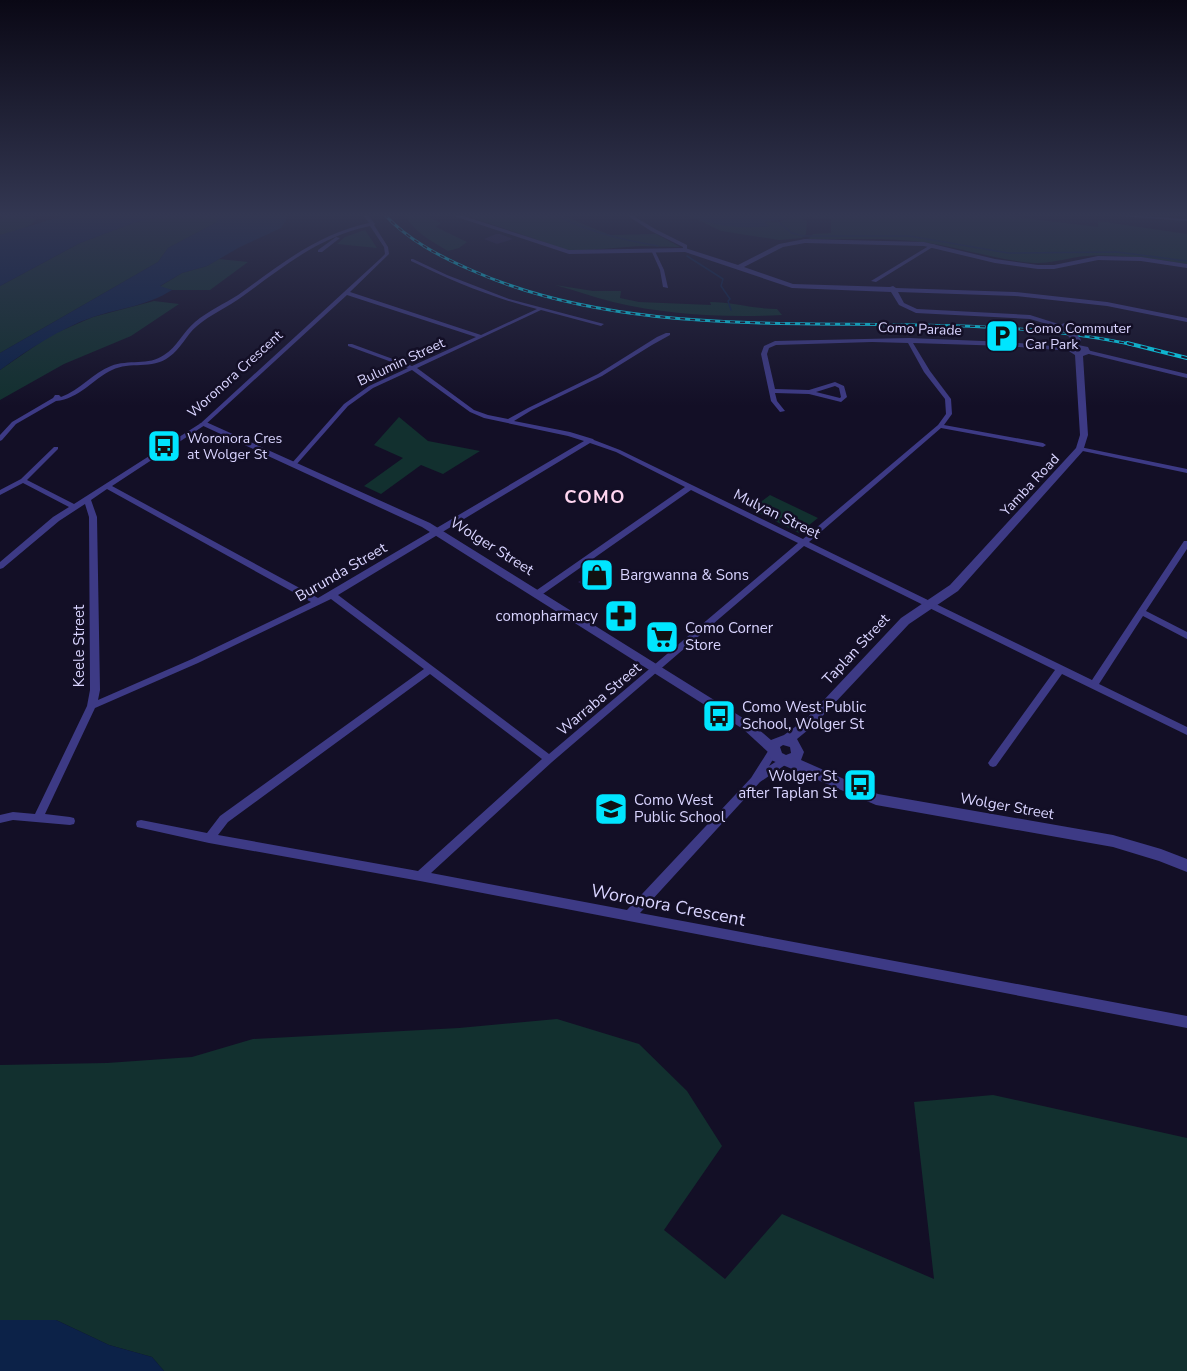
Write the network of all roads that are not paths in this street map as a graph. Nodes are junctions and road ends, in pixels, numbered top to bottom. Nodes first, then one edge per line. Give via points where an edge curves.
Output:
1 (262, 278) edge
2 (362, 278) edge
3 (452, 278) edge
4 (663, 278) edge
5 (771, 278) edge
6 (879, 278) edge
7 (874, 281) dead end
8 (666, 287) dead end
9 (893, 288) junction
10 (346, 293) junction
11 (539, 310) junction
12 (1187, 320) edge
13 (602, 324) dead end
14 (668, 334) dead end
15 (482, 337) junction
16 (909, 340) junction
17 (350, 345) dead end
18 (1078, 349) junction
19 (413, 368) junction
20 (1187, 376) edge
21 (773, 391) junction
22 (809, 392) junction
23 (783, 411) dead end
24 (508, 422) junction
25 (203, 424) junction
26 (940, 426) junction
27 (0, 439) edge
28 (591, 440) junction
29 (1043, 445) dead end
30 (56, 448) dead end
31 (1080, 450) junction
32 (294, 464) junction
33 (1187, 471) edge
34 (23, 480) junction
35 (108, 487) junction
36 (690, 487) junction
37 (0, 493) edge
38 (87, 499) junction
39 (74, 507) junction
40 (437, 531) junction
41 (805, 542) junction
42 (1187, 543) edge
43 (0, 566) edge
44 (537, 594) junction
45 (332, 595) junction
46 (318, 602) junction
47 (930, 604) junction
48 (1142, 612) junction
49 (1187, 636) edge
50 (431, 669) junction
51 (656, 669) junction
52 (1061, 669) junction
53 (1093, 685) junction
54 (92, 706) junction
55 (1187, 731) edge
56 (786, 750) junction
57 (549, 759) junction
58 (993, 763) dead end
59 (755, 781) junction
60 (38, 818) junction
61 (0, 819) edge
62 (69, 821) dead end
63 (141, 824) dead end
64 (209, 838) junction
65 (1187, 866) edge
66 (420, 876) junction
67 (629, 916) junction
68 (1187, 1022) edge

1 - 27 street via 195,324 166,357 148,364 111,367 66,397 14,423
2 - 10 street, Woronora Crescent
3 - 11 street
4 - 8 street
5 - 9 street via 792,285
6 - 7 street
9 - 12 street via 1045,296
9 - 18 street, bridge via 901,304 916,311 1030,317 1064,327 1073,334
10 - 15 street
10 - 25 street, Woronora Crescent
11 - 13 street
11 - 15 street, Bulumin Street
14 - 24 street via 599,376
15 - 19 street, Bulumin Street
16 - 18 street, Como Parade
16 - 21 street, Como Parade via 838,340 768,346 764,354
16 - 26 street via 948,399 950,414
17 - 19 street, Mulyan Street
18 - 20 street, Como Parade
18 - 31 street, Yamba Road via 1084,435
19 - 24 street, Mulyan Street via 472,411
19 - 32 street, Bulumin Street via 357,396
21 - 22 street
21 - 23 street via 775,404
22 - 22 street via 835,384 842,387 844,397 835,400
24 - 28 street, Mulyan Street
25 - 32 street, Wolger Street
25 - 35 street, Woronora Crescent
26 - 29 street
26 - 41 street, Warraba Street
28 - 36 street, Mulyan Street
28 - 40 street, Burunda Street
30 - 34 street
31 - 33 street
31 - 47 street, Yamba Road via 954,588
32 - 40 street, Wolger Street
34 - 37 street
34 - 39 street
35 - 38 street, Woronora Crescent
35 - 46 street
36 - 41 street, Mulyan Street
36 - 44 street
38 - 39 street, Woronora Crescent
38 - 54 street, Keele Street via 93,517 96,660
39 - 43 street, Woronora Crescent
40 - 44 street, Wolger Street
40 - 45 street, Burunda Street
41 - 47 street, Mulyan Street
41 - 51 street, Warraba Street
42 - 48 street
44 - 51 street, Wolger Street
45 - 46 street, Burunda Street
45 - 50 street
46 - 54 street, Burunda Street
47 - 52 street, Mulyan Street
47 - 56 street, Taplan Street via 905,621
48 - 49 street
48 - 53 street
50 - 57 street
50 - 64 street via 224,819
51 - 56 street, Wolger Street
51 - 57 street, Warraba Street
52 - 53 street, Mulyan Street
52 - 58 street
53 - 55 street, Mulyan Street
54 - 60 street, Keele Street
56 - 59 street, Taplan Street
56 - 59 street, Taplan Street
56 - 65 street, Wolger Street via 855,791 876,799 1113,841
57 - 66 street, Warraba Street
59 - 67 street, Taplan Street
60 - 61 street
60 - 62 street
63 - 64 street, Woronora Crescent
64 - 66 street, Woronora Crescent
66 - 67 street, Woronora Crescent
67 - 68 street, Woronora Crescent

